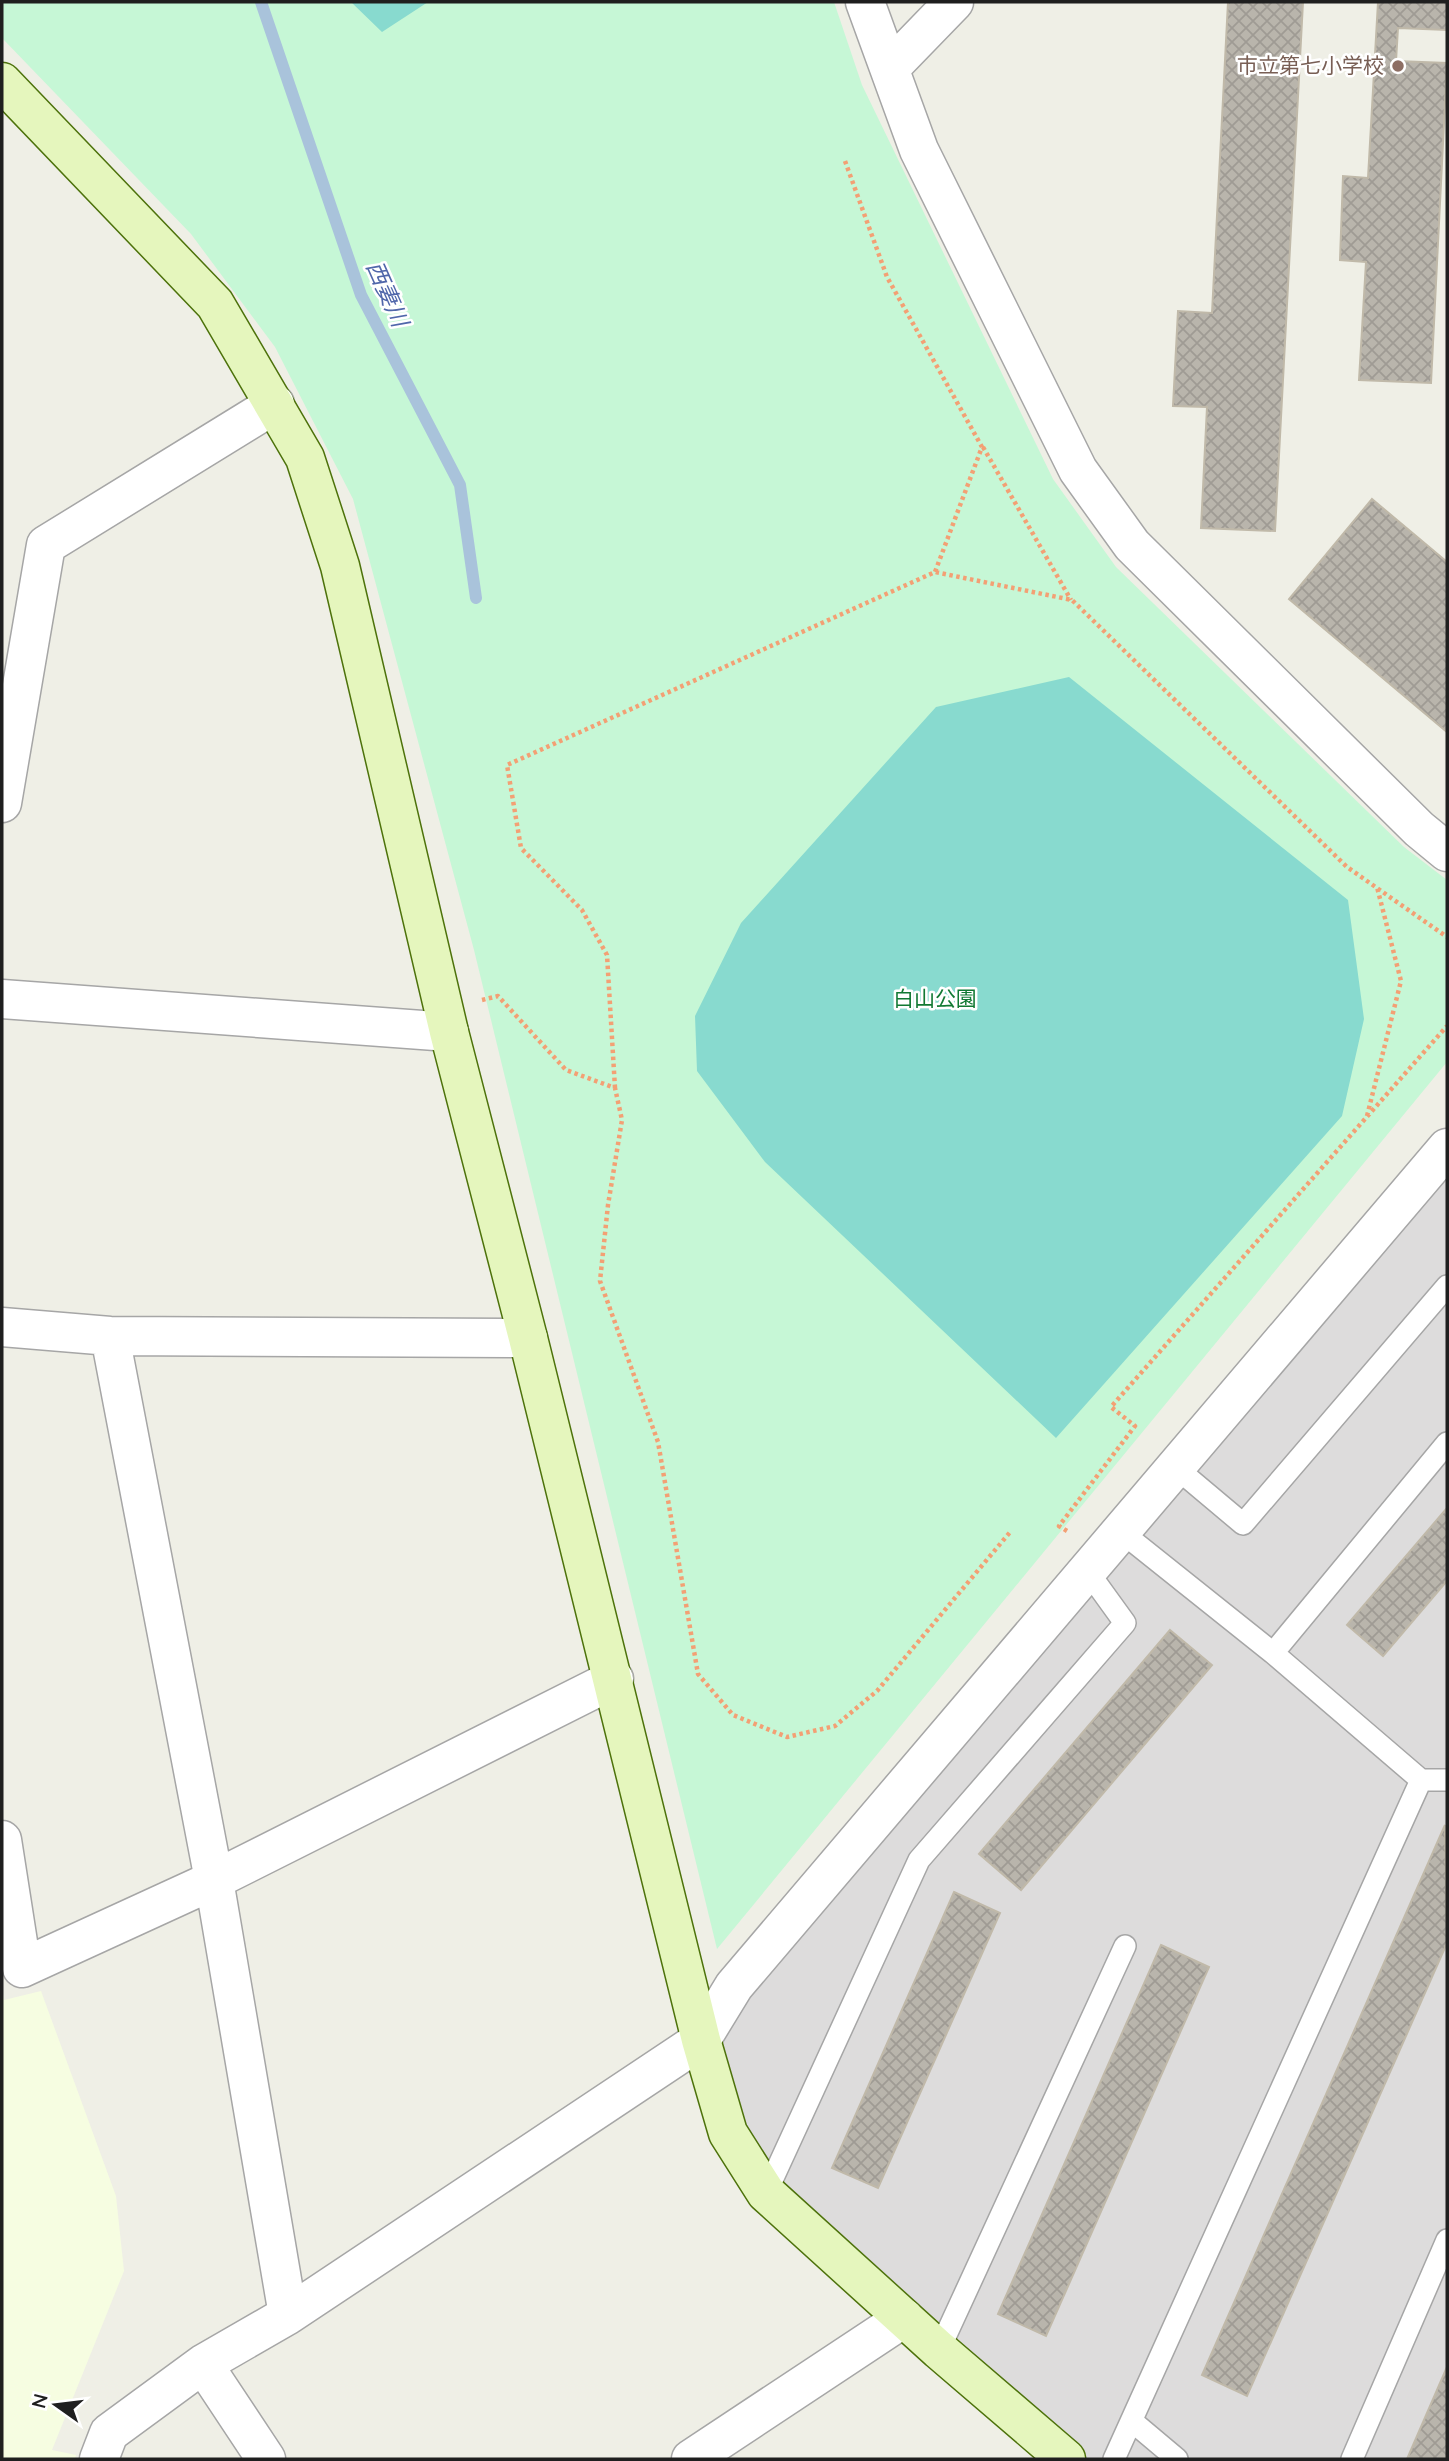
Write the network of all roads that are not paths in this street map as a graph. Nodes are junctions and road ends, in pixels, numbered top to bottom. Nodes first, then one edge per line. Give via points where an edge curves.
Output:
1 (864, 2) edge
2 (954, 2) edge
3 (890, 68) junction
4 (2, 82) edge
5 (275, 404) junction
6 (2, 803) edge
7 (1447, 852) edge
8 (2, 999) edge
9 (446, 1021) junction
10 (1447, 1147) edge
11 (1447, 1286) edge
12 (2, 1327) edge
13 (110, 1336) junction
14 (528, 1338) junction
15 (1447, 1443) edge
16 (1174, 1466) junction
17 (1101, 1551) junction
18 (1273, 1653) junction
19 (614, 1679) junction
20 (1422, 1780) junction
21 (1447, 1780) edge
22 (2, 1840) edge
23 (214, 1880) junction
24 (1125, 1946) dead end
25 (702, 2040) junction
26 (766, 2193) junction
27 (1447, 2240) edge
28 (288, 2315) junction
29 (904, 2318) junction
30 (939, 2350) junction
31 (203, 2364) junction
32 (1133, 2423) junction
33 (99, 2459) edge
34 (266, 2459) edge
35 (691, 2459) edge
36 (1066, 2459) edge
37 (1114, 2459) edge
38 (1177, 2459) edge
39 (1352, 2459) edge

1 - 3 street
2 - 3 street
3 - 7 street via 919,150 1078,470 1132,545
4 - 5 street via 215,304
5 - 6 street via 46,545
5 - 9 street via 305,457 340,566
8 - 9 street
9 - 14 street
10 - 16 street
11 - 16 lane via 1243,1524
12 - 13 street
13 - 14 street
13 - 23 street
14 - 19 street
15 - 18 lane
16 - 17 street
17 - 18 lane
17 - 25 street via 734,1986
17 - 26 lane via 1125,1623 919,1860
18 - 20 lane
19 - 23 street
19 - 25 street
20 - 21 lane
20 - 32 lane
22 - 23 street via 22,1968
23 - 28 street
24 - 30 lane
25 - 26 street via 728,2133
25 - 28 street
26 - 29 street
27 - 39 lane
28 - 31 street
29 - 30 street
29 - 35 street
30 - 36 street
31 - 33 street via 108,2433
31 - 34 street
32 - 37 lane
32 - 38 lane

